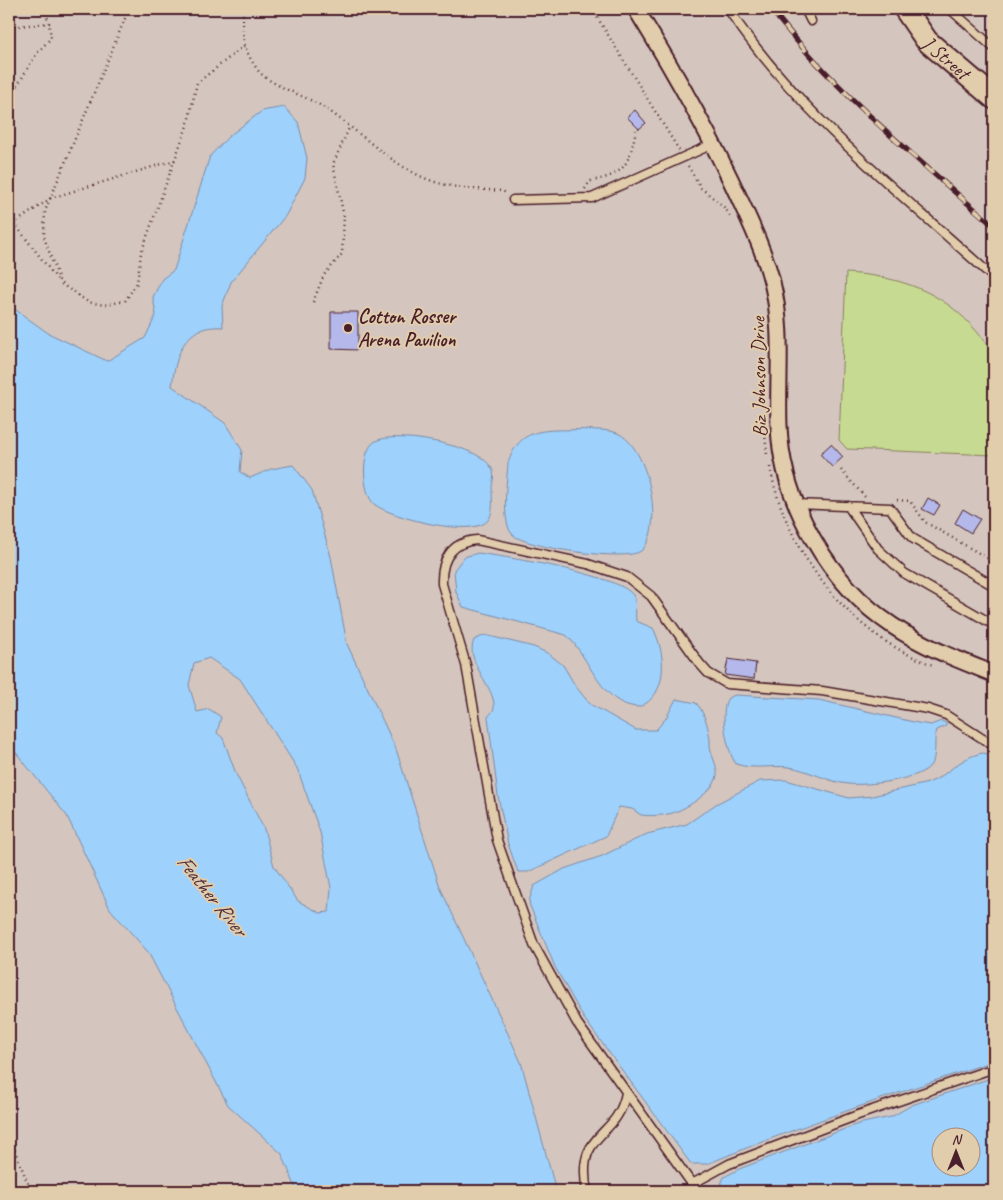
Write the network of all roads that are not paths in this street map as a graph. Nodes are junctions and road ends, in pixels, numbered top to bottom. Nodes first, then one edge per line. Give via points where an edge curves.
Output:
1 (636, 9) edge
2 (728, 9) edge
3 (805, 9) edge
4 (905, 9) edge
5 (950, 9) edge
6 (812, 22) dead end
7 (994, 48) edge
8 (994, 98) edge
9 (713, 144) junction
10 (513, 200) road end
11 (994, 278) edge
12 (797, 504) junction
13 (848, 506) junction
14 (994, 586) edge
15 (994, 626) edge
16 (994, 674) edge
17 (994, 746) edge
18 (994, 1068) edge
19 (626, 1093) junction
20 (692, 1184) junction
21 (587, 1191) edge
22 (697, 1191) edge

1 - 9 street, Biz Johnson Drive
2 - 11 lane via 766,62 816,116
3 - 6 lane
4 - 8 main road, J Street via 927,41
5 - 7 lane
9 - 10 lane via 592,198
9 - 12 street, Biz Johnson Drive via 755,234 777,304 781,346 780,437 785,469
12 - 13 lane
12 - 16 street, Biz Johnson Drive via 821,552 836,573 870,608 912,638
13 - 14 lane via 890,508 912,538
13 - 15 lane via 878,549 904,573
17 - 19 lane via 938,712 822,691 742,686 718,680 700,664 651,596 639,585 610,570 477,540 450,551 441,572 442,584 466,665 504,863 524,922 544,967 576,1023
18 - 20 lane via 729,1164
19 - 20 lane
19 - 21 lane via 621,1112 587,1152 584,1169
20 - 22 lane

